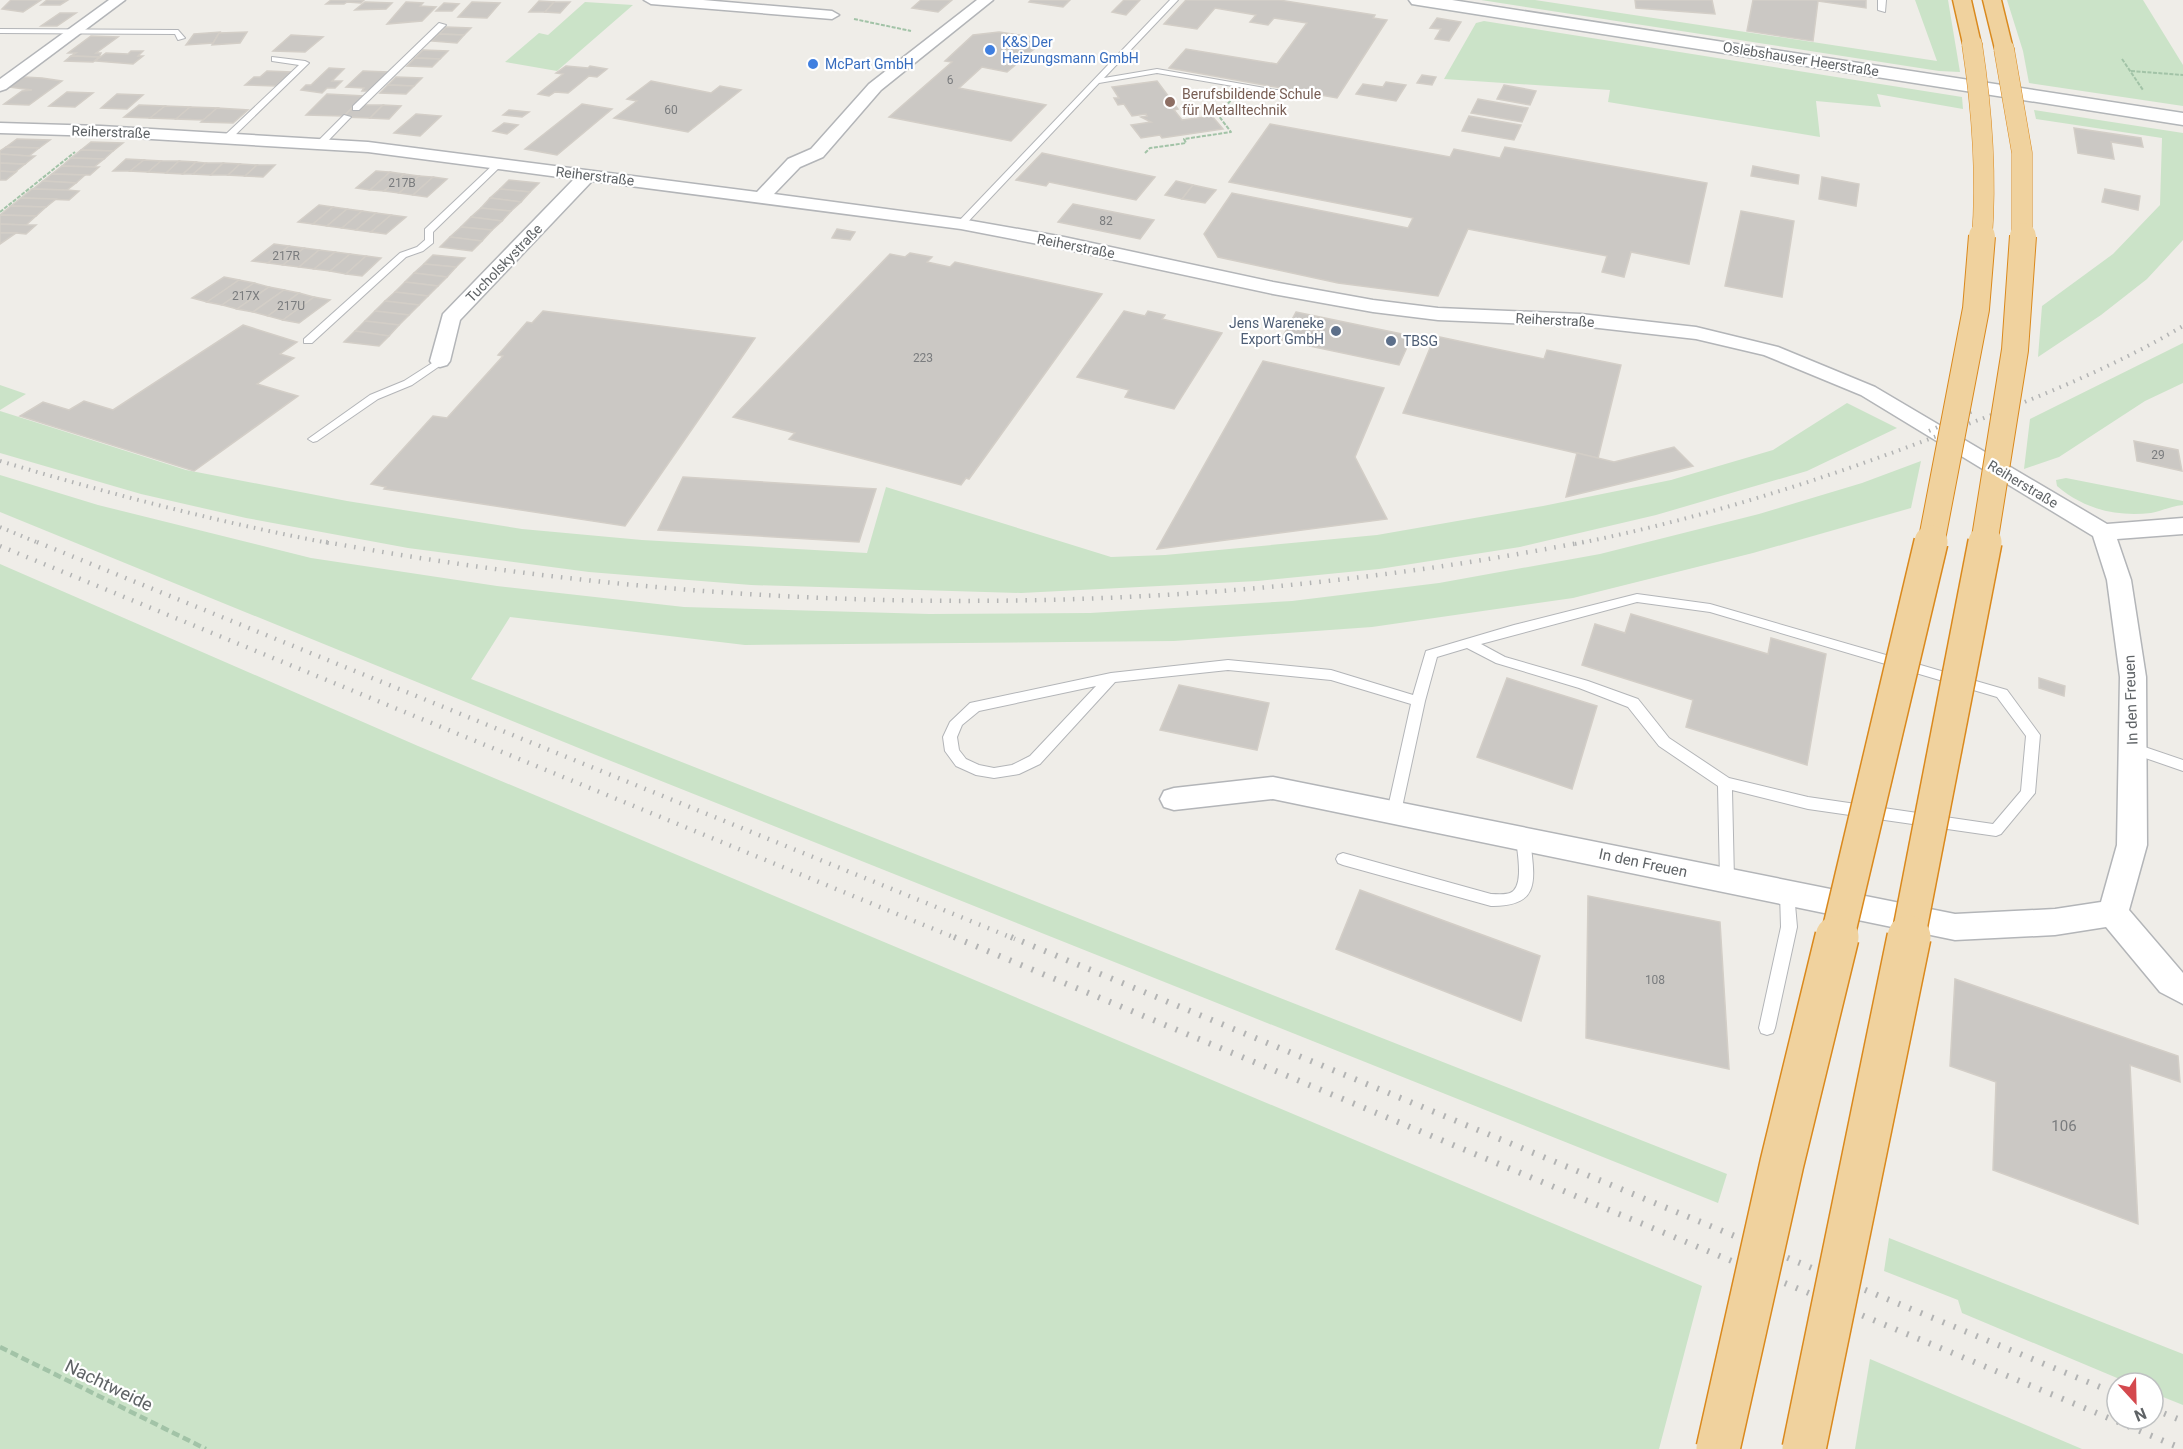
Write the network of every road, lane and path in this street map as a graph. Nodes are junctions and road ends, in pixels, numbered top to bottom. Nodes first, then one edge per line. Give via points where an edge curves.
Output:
1 (118, 0) edge
2 (651, 0) edge
3 (986, 0) edge
4 (1174, 0) edge
5 (1418, 0) edge
6 (1882, 0) edge
7 (1962, 0) edge
8 (1992, 0) edge
9 (1882, 10) dead end
10 (832, 15) joint
11 (442, 25) dead end
12 (0, 31) edge
13 (76, 31) junction
14 (942, 35) junction
15 (181, 38) dead end
16 (1988, 46) junction
17 (275, 59) dead end
18 (2122, 59) dead end
19 (2130, 71) junction
20 (2183, 75) edge
21 (1099, 81) junction
22 (0, 86) edge
23 (1244, 86) junction
24 (1276, 92) dead end
25 (356, 108) dead end
26 (2161, 116) junction
27 (347, 117) dead end
28 (2183, 119) edge
29 (0, 128) edge
30 (101, 131) junction
31 (226, 138) junction
32 (321, 143) junction
33 (817, 153) junction
34 (1145, 153) dead end
35 (499, 164) junction
36 (588, 175) junction
37 (762, 197) junction
38 (789, 201) junction
39 (0, 212) edge
40 (961, 224) junction
41 (308, 341) dead end
42 (440, 361) joint
43 (313, 439) dead end
44 (2183, 526) edge
45 (2103, 532) junction
46 (1469, 642) junction
47 (1111, 678) junction
48 (1418, 701) junction
49 (2133, 748) junction
50 (2183, 766) edge
51 (1725, 783) junction
52 (1174, 799) dead end
53 (1394, 812) junction
54 (1523, 838) junction
55 (1343, 859) dead end
56 (1727, 880) junction
57 (1787, 892) junction
58 (2113, 913) junction
59 (2183, 990) edge
60 (1767, 1028) dead end
61 (0, 1347) edge
62 (206, 1449) edge
63 (1718, 1449) edge
64 (1804, 1449) edge

1 - 13 street
2 - 10 street
3 - 14 street
4 - 21 lane
5 - 26 main road, Oslebshauser Heerstraße
6 - 9 lane
7 - 16 highway
8 - 16 highway
10 - 14 path
11 - 25 lane
12 - 13 lane
13 - 15 lane via 178,32
13 - 22 street
14 - 33 street via 875,87
16 - 63 highway, bridge via 1981,102 1983,222 1976,309 1955,426 1921,587 1782,1163
16 - 64 highway, bridge via 2022,153 2023,229 2015,350 1977,589
17 - 31 lane via 306,63
18 - 19 path
19 - 20 path
19 - 26 path
21 - 23 lane via 1158,71
21 - 40 lane
23 - 24 lane
23 - 34 path via 1218,115 1231,132 1184,139 1186,143 1150,148
26 - 28 main road, Oslebshauser Heerstraße
27 - 32 lane
29 - 30 street, Reiherstraße
30 - 31 street, Reiherstraße
30 - 39 path
31 - 32 street, Reiherstraße
32 - 35 street, Reiherstraße
33 - 37 street via 794,163
33 - 38 street via 814,166
35 - 36 street, Reiherstraße
35 - 41 lane via 428,231 430,241 403,255
36 - 37 street, Reiherstraße
36 - 42 street, Tucholskystraße via 450,318
37 - 38 street, Reiherstraße
38 - 40 street, Reiherstraße
40 - 45 street, Reiherstraße via 1373,306 1438,314 1581,320 1696,333 1771,351 1868,391
42 - 43 lane via 408,383 374,397
44 - 45 street
45 - 49 street, In den Freuen via 2119,580 2133,677
46 - 48 lane via 1431,654
46 - 51 lane via 1501,660 1633,702 1664,742
46 - 51 lane via 1637,598 1710,608 2002,693 2034,735 2028,793 1996,830 1808,803
47 - 47 lane via 975,707 953,726 950,746 954,755 962,764 986,774 1024,767
47 - 48 lane via 1228,665 1331,675
48 - 53 lane
49 - 50 lane
49 - 58 street, In den Freuen via 2132,845
51 - 56 lane
52 - 53 street, In den Freuen via 1273,788
53 - 54 street, In den Freuen
54 - 55 lane via 1523,890 1515,898 1505,900 1491,900
54 - 56 street, In den Freuen
56 - 57 street, In den Freuen
57 - 58 street, In den Freuen via 1955,927 2055,922
57 - 60 lane via 1789,927
58 - 59 street via 2171,982
61 - 62 path, Nachtweide

